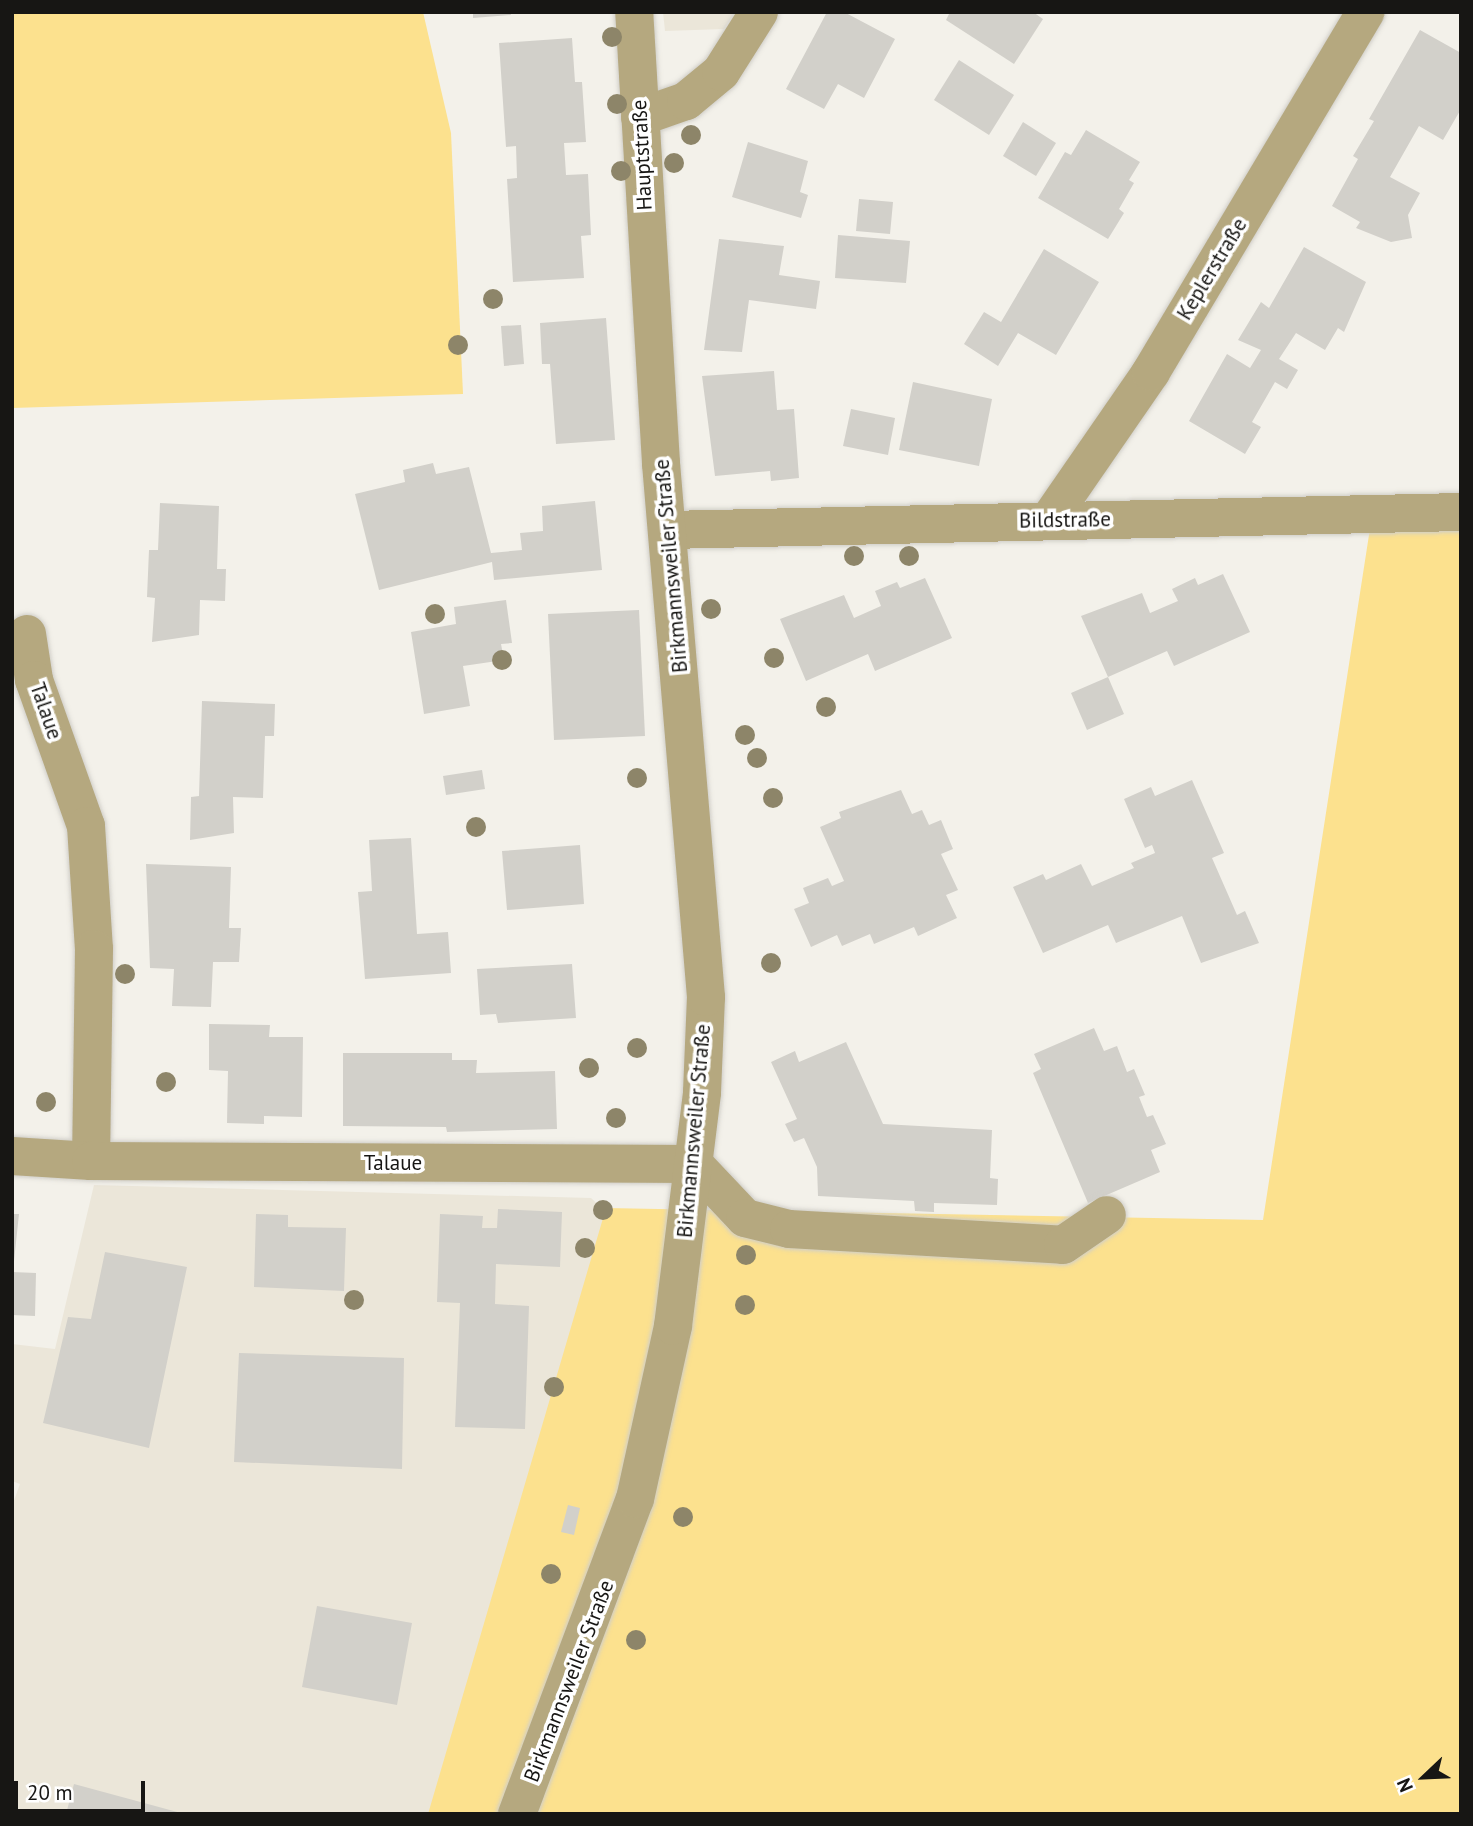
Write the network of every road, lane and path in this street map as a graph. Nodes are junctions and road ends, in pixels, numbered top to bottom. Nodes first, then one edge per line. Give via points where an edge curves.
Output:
1 (634, 12) edge
2 (759, 12) edge
3 (1366, 12) edge
4 (640, 117) junction
5 (650, 298) joint
6 (1461, 512) edge
7 (1049, 520) junction
8 (668, 530) junction
9 (27, 634) dead end
10 (12, 1156) edge
11 (92, 1161) junction
12 (694, 1164) junction
13 (1107, 1215) dead end
14 (517, 1814) edge

1 - 4 street, Hauptstraße
2 - 4 street via 721,72 686,101
3 - 7 street, Keplerstraße via 1151,372
4 - 5 street, Hauptstraße
5 - 8 street, Birkmannsweiler Straße
6 - 7 street, Bildstraße
7 - 8 street, Bildstraße
8 - 12 street, Birkmannsweiler Straße via 706,998
9 - 11 street, Talaue via 34,680 86,826 94,949
10 - 11 street, Talaue
11 - 12 street, Talaue
12 - 13 street via 746,1217 789,1229 1063,1245
12 - 14 street, Birkmannsweiler Straße via 673,1326 635,1499

